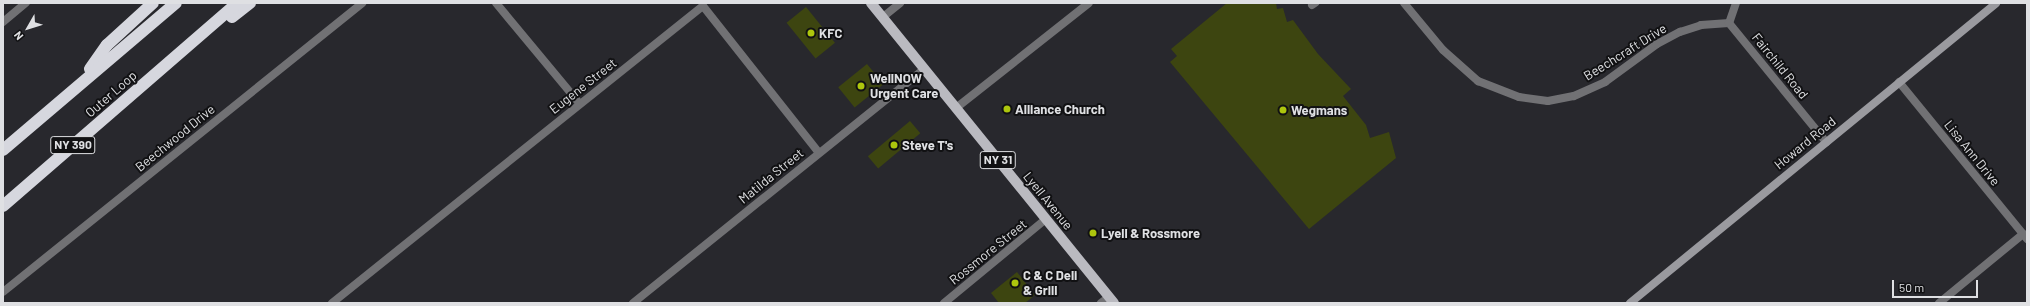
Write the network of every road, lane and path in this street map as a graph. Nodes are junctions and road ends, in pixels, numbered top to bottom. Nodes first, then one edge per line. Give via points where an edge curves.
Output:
1 (26, 3) edge
2 (152, 3) edge
3 (176, 3) edge
4 (237, 3) edge
5 (250, 3) edge
6 (362, 3) edge
7 (496, 3) edge
8 (871, 3) edge
9 (900, 3) edge
10 (1089, 3) edge
11 (1404, 3) edge
12 (1736, 3) edge
13 (1996, 3) edge
14 (882, 17) junction
15 (3, 22) edge
16 (1729, 23) junction
17 (924, 69) junction
18 (1899, 82) junction
19 (78, 84) junction
20 (144, 85) junction
21 (580, 104) junction
22 (956, 108) junction
23 (1826, 142) junction
24 (3, 150) edge
25 (819, 153) junction
26 (3, 206) edge
27 (1046, 220) junction
28 (2025, 236) edge
29 (3, 292) edge
30 (1108, 301) edge
31 (332, 303) edge
32 (633, 303) edge
33 (944, 303) edge
34 (1630, 303) edge
35 (1939, 303) edge

1 - 15 street
2 - 19 highway via 107,45
3 - 19 highway, NY 390
4 - 20 highway, Outer Loop / NY 390
5 - 20 highway
6 - 29 street, Beechwood Drive
7 - 21 street
8 - 14 main road, Lyell Avenue / NY 31
9 - 14 street
10 - 22 street
11 - 16 street, Beechcraft Drive via 1443,50 1478,81 1519,97 1548,100 1574,96 1605,82 1657,44 1680,32 1701,25
12 - 16 street
13 - 18 main road, Howard Road
14 - 17 main road, Lyell Avenue / NY 31
16 - 23 street, Fairchild Road
17 - 22 main road, Lyell Avenue / NY 31
17 - 25 street, Matilda Street
18 - 23 main road, Howard Road
18 - 28 street, Lisa Ann Drive
19 - 24 highway, NY 390
20 - 26 highway, Outer Loop / NY 390
21 - 25 street, Eugene Street via 703,6
21 - 31 street, Eugene Street
22 - 27 main road, Lyell Avenue / NY 31
23 - 34 main road, Howard Road
25 - 32 street, Matilda Street
27 - 30 main road, Lyell Avenue / NY 31
27 - 33 street, Rossmore Street
28 - 35 street

